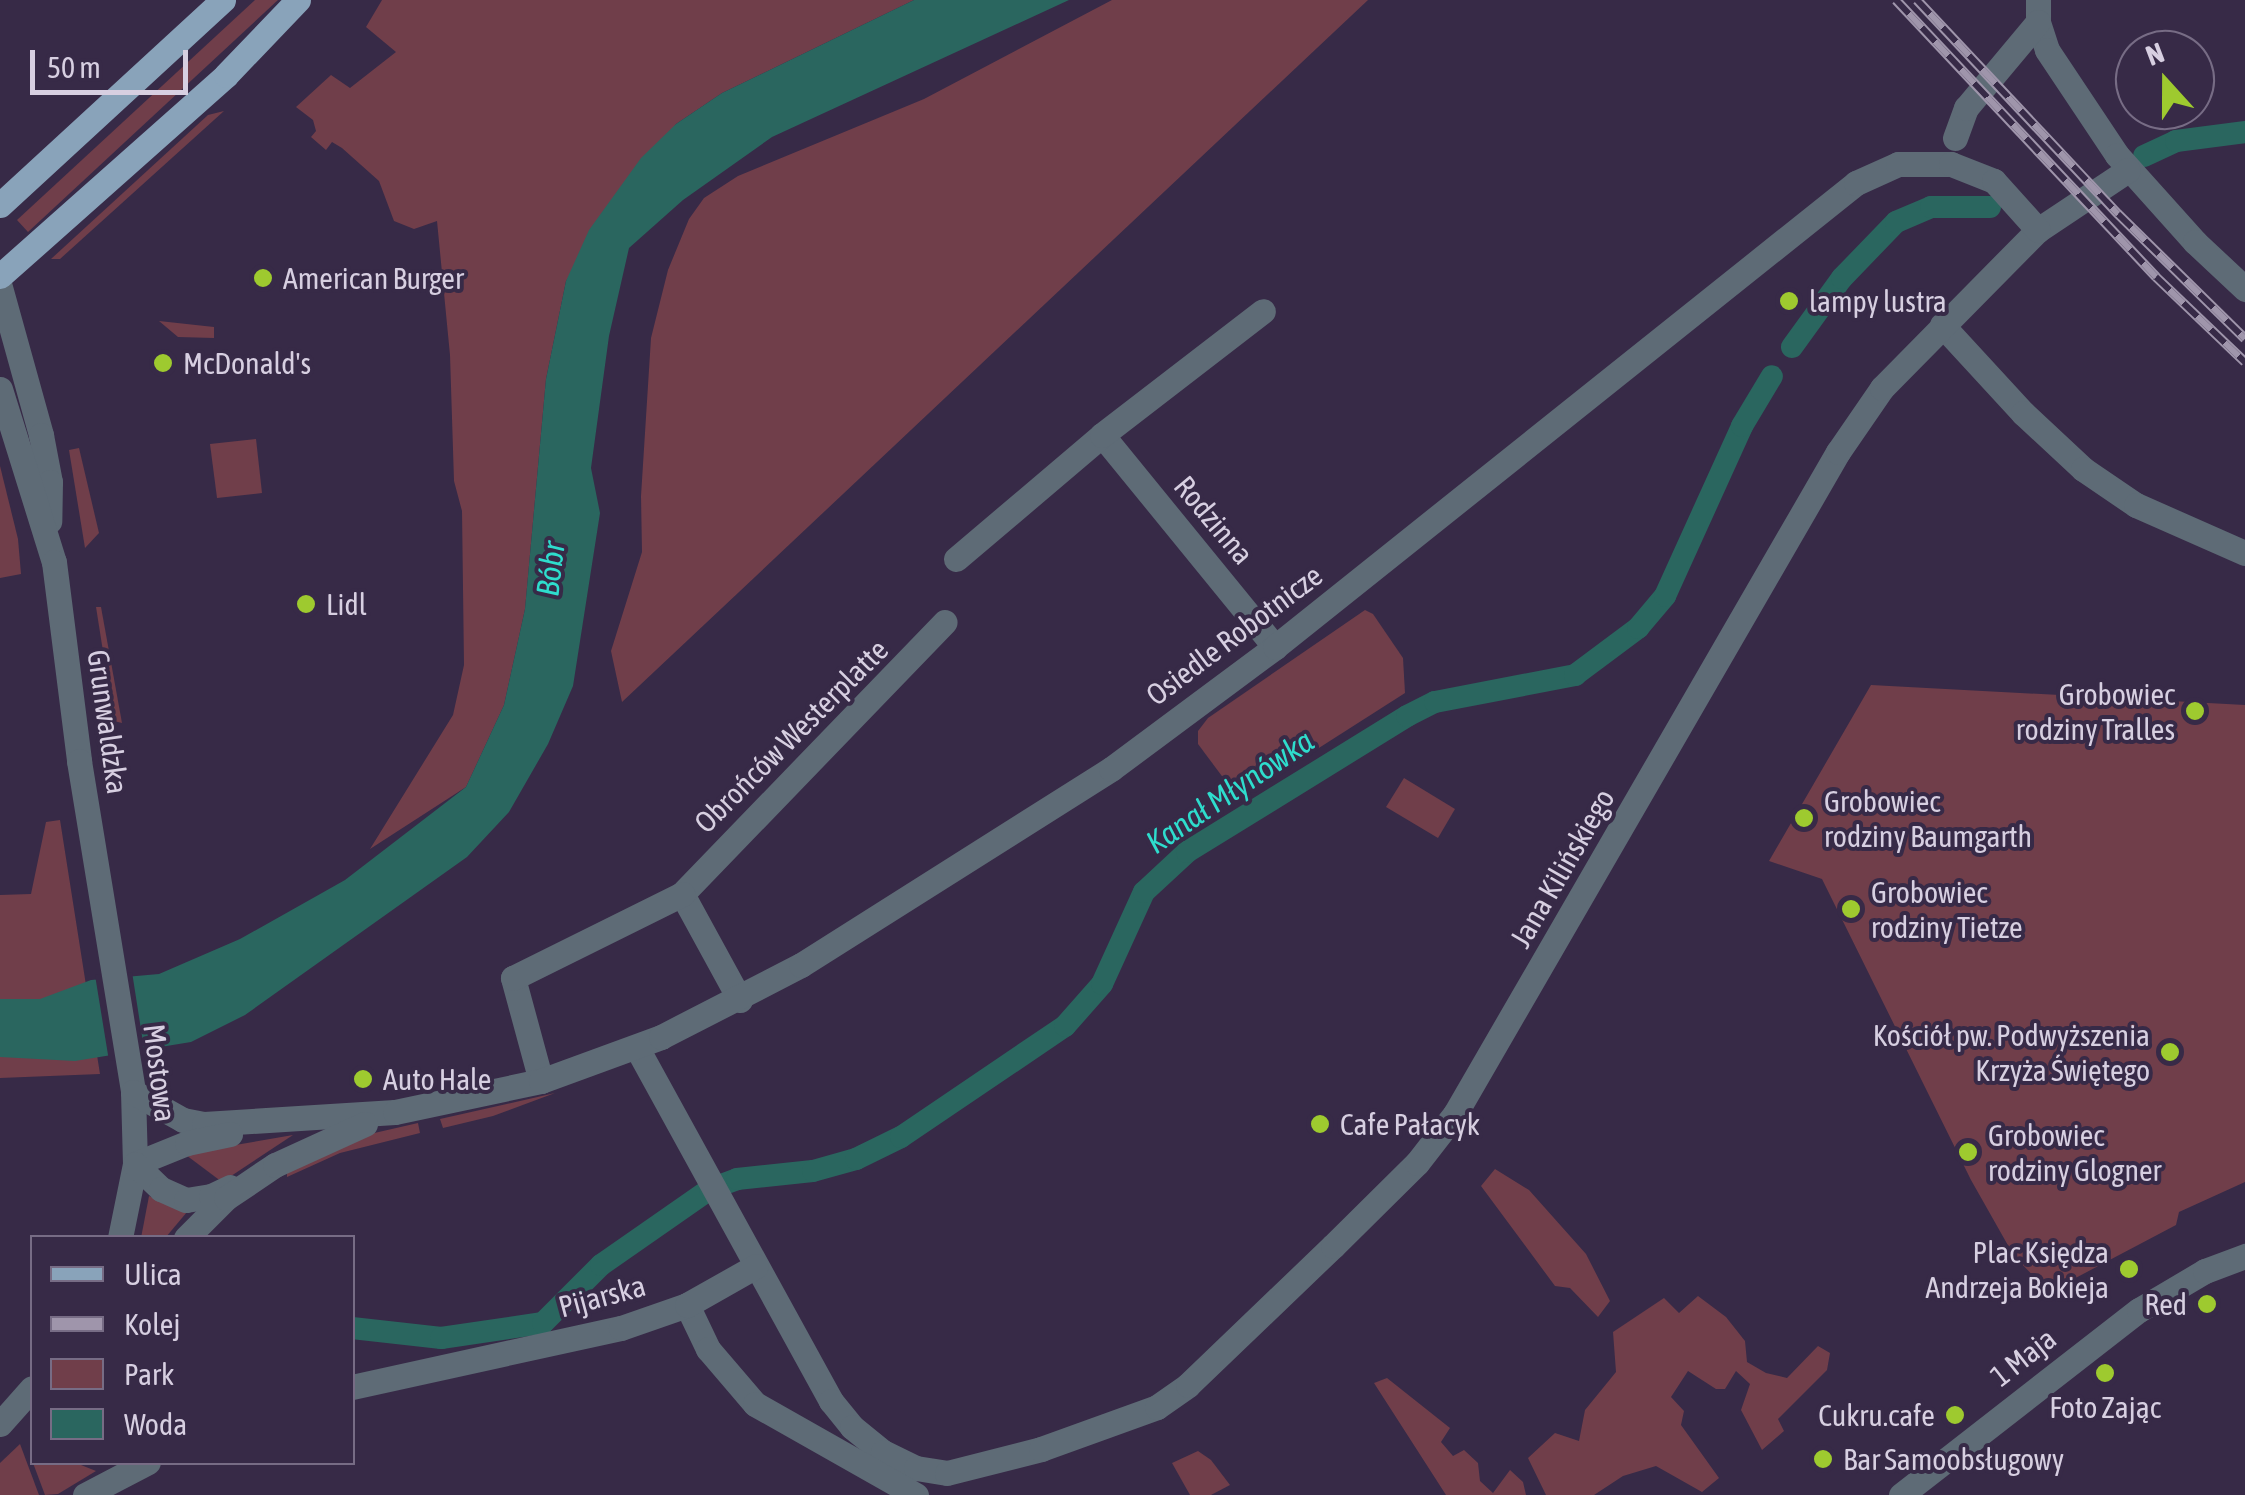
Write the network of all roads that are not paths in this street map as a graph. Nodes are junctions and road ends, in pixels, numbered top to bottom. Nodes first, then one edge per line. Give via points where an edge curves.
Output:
1 (223, 0) edge
2 (298, 0) edge
3 (2038, 11) edge
4 (1955, 138) dead end
5 (2128, 170) junction
6 (0, 205) edge
7 (2038, 230) junction
8 (0, 276) edge
9 (0, 288) edge
10 (2245, 289) edge
11 (1263, 311) dead end
12 (1942, 325) junction
13 (2, 396) edge
14 (1102, 435) junction
15 (48, 536) junction
16 (2245, 553) edge
17 (956, 559) dead end
18 (946, 622) dead end
19 (1275, 647) junction
20 (682, 894) junction
21 (103, 916) joint
22 (740, 1000) junction
23 (637, 1048) junction
24 (131, 1081) junction
25 (541, 1081) junction
26 (395, 1112) junction
27 (291, 1122) junction
28 (135, 1164) junction
29 (276, 1165) junction
30 (121, 1235) edge
31 (189, 1235) edge
32 (2245, 1256) edge
33 (756, 1266) junction
34 (687, 1306) junction
35 (355, 1385) edge
36 (30, 1390) edge
37 (0, 1424) edge
38 (142, 1465) edge
39 (948, 1484) edge
40 (85, 1495) edge
41 (916, 1495) edge
42 (1901, 1495) edge

1 - 6 main road
2 - 8 main road via 211,88
3 - 4 street via 1966,108
3 - 5 street via 2046,50
5 - 7 street, Jana Kilińskiego
5 - 10 street
7 - 12 street, Jana Kilińskiego
7 - 19 street, Osiedle Robotnicze via 1994,181 1951,164 1898,164 1856,184
9 - 15 street, Grunwaldzka via 47,467
11 - 14 street
12 - 16 street via 2083,470 2136,505
12 - 39 street, Jana Kilińskiego via 1882,388 1838,452 1468,1094 1416,1163 1188,1385 1157,1407
13 - 15 street, Grunwaldzka
14 - 17 street
14 - 19 street, Rodzinna
15 - 21 street, Grunwaldzka
18 - 20 street, Obrońców Westerplatte
19 - 22 street, Osiedle Robotnicze via 1111,769
20 - 22 street
20 - 25 street, Obrońców Westerplatte via 514,978
21 - 24 street, Mostowa
22 - 23 street, Osiedle Robotnicze
23 - 25 street, Osiedle Robotnicze
23 - 33 street
24 - 27 street, Osiedle Robotnicze via 183,1120
24 - 28 street, Mostowa
25 - 26 street, Osiedle Robotnicze
26 - 27 street, Osiedle Robotnicze
26 - 29 street, Osiedle Robotnicze
27 - 28 street, Osiedle Robotnicze via 188,1143
28 - 29 street, Osiedle Robotnicze via 168,1193 196,1200
28 - 30 street, Mostowa
29 - 31 street, Osiedle Robotnicze via 226,1198
32 - 42 street, 1 Maja via 2140,1310
33 - 34 street
33 - 39 street via 842,1416 892,1457
34 - 35 street, Pijarska via 621,1328
34 - 41 street, Pijarska via 708,1348 755,1404
36 - 37 street
38 - 40 street

